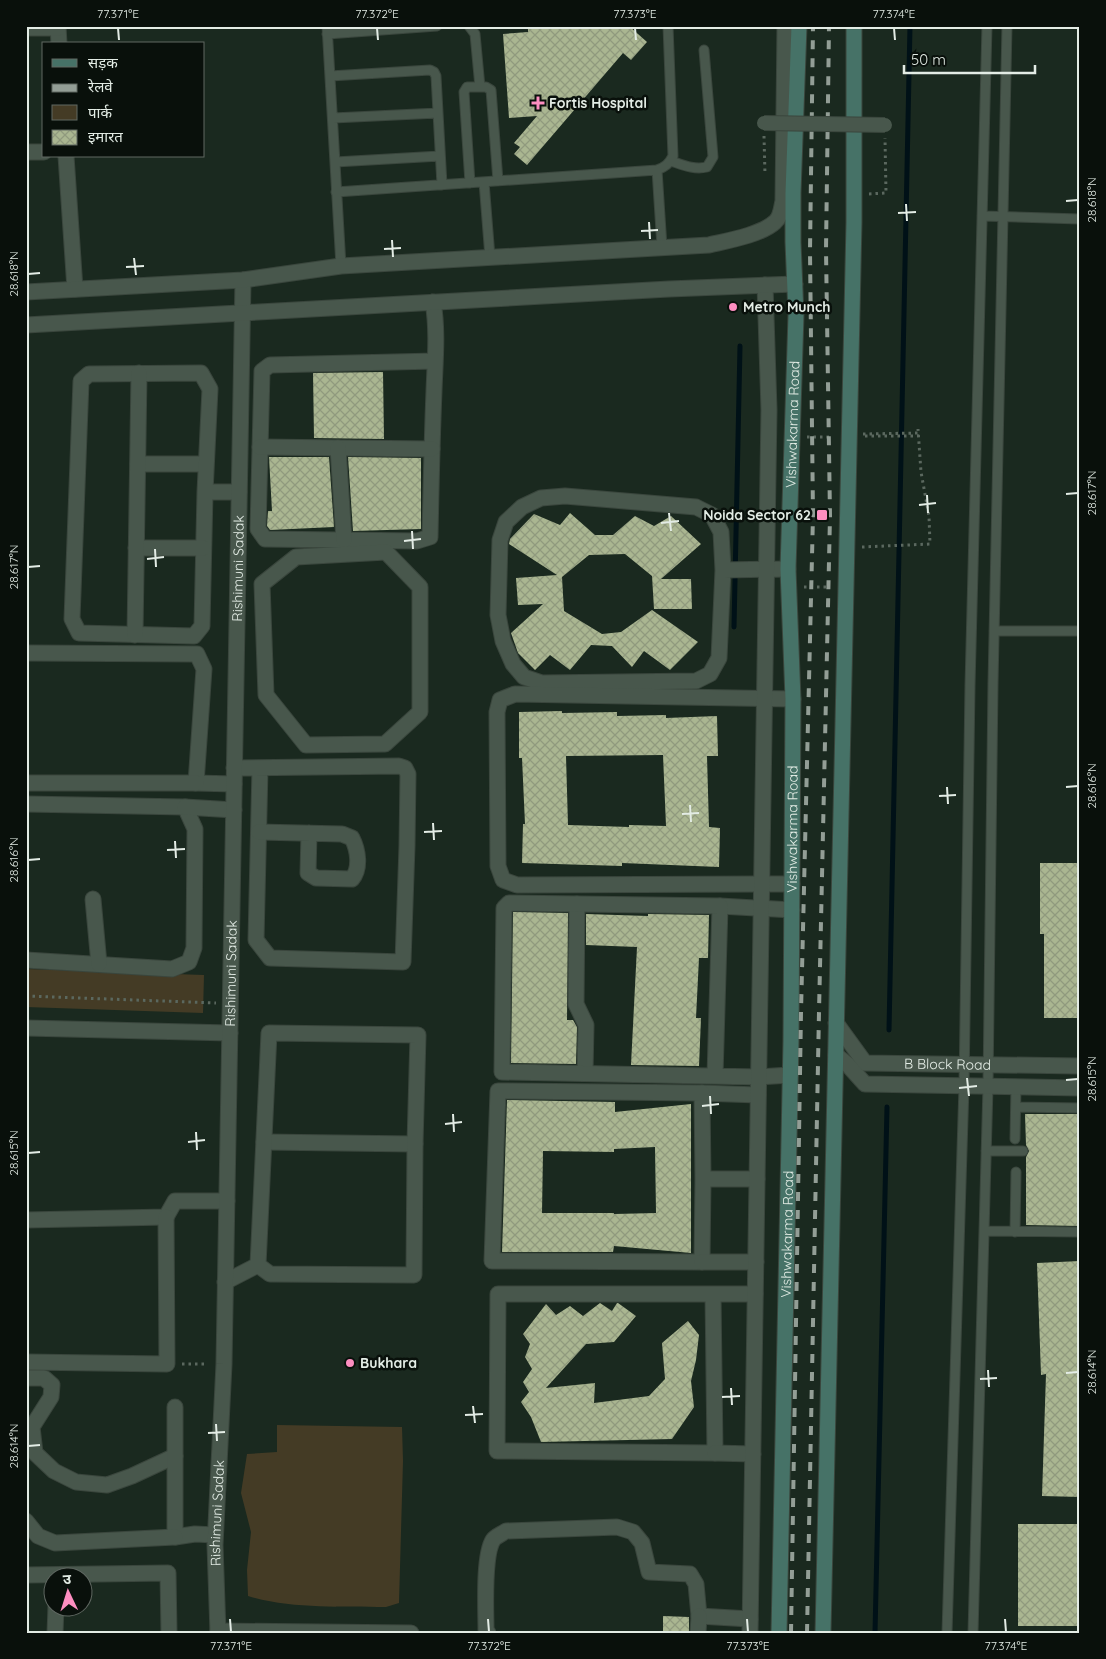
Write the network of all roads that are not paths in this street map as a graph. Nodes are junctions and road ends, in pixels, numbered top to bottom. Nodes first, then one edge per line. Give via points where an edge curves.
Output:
1 (437, 26) edge
2 (469, 26) edge
3 (663, 26) edge
4 (670, 26) edge
5 (785, 26) edge
6 (799, 26) edge
7 (854, 26) edge
8 (987, 26) edge
9 (1007, 26) edge
10 (58, 27) edge
11 (26, 28) edge
12 (327, 30) edge
13 (59, 42) edge
14 (704, 50) dead end
15 (330, 76) junction
16 (480, 87) junction
17 (438, 113) junction
18 (333, 118) junction
19 (764, 123) road end
20 (885, 125) road end
21 (26, 152) edge
22 (42, 152) edge
23 (440, 156) junction
24 (66, 158) edge
25 (671, 161) junction
26 (335, 162) junction
27 (657, 170) junction
28 (498, 181) junction
29 (484, 182) junction
30 (470, 183) junction
31 (442, 185) junction
32 (336, 192) junction
33 (982, 216) junction
34 (1003, 217) junction
35 (1080, 219) edge
36 (662, 247) junction
37 (490, 257) junction
38 (341, 266) junction
39 (243, 280) junction
40 (795, 284) junction
41 (765, 285) junction
42 (75, 289) junction
43 (26, 292) edge
44 (433, 302) junction
45 (242, 313) junction
46 (26, 325) edge
47 (435, 361) junction
48 (139, 373) junction
49 (260, 448) junction
50 (338, 448) junction
51 (432, 449) junction
52 (138, 464) junction
53 (205, 464) junction
54 (205, 492) junction
55 (239, 492) junction
56 (344, 540) junction
57 (136, 548) junction
58 (203, 548) junction
59 (767, 569) junction
60 (788, 569) junction
61 (722, 570) junction
62 (237, 622) junction
63 (264, 622) junction
64 (994, 630) junction
65 (1080, 631) edge
66 (135, 635) junction
67 (236, 650) junction
68 (264, 650) junction
69 (26, 653) edge
70 (765, 698) junction
71 (793, 699) junction
72 (234, 768) junction
73 (260, 768) junction
74 (26, 783) edge
75 (196, 783) junction
76 (234, 784) junction
77 (26, 804) edge
78 (185, 807) junction
79 (234, 810) junction
80 (259, 832) junction
81 (309, 833) dead end
82 (762, 884) junction
83 (792, 884) junction
84 (93, 899) dead end
85 (576, 904) junction
86 (720, 906) junction
87 (762, 908) junction
88 (792, 910) junction
89 (26, 960) edge
90 (99, 964) junction
91 (836, 1023) junction
92 (26, 1028) edge
93 (230, 1033) junction
94 (836, 1055) junction
95 (965, 1065) junction
96 (988, 1065) junction
97 (1080, 1066) edge
98 (586, 1073) junction
99 (790, 1075) junction
100 (716, 1076) junction
101 (759, 1077) junction
102 (964, 1086) junction
103 (988, 1086) junction
104 (1016, 1086) junction
105 (1080, 1088) edge
106 (702, 1093) junction
107 (758, 1095) junction
108 (1016, 1108) junction
109 (1080, 1108) edge
110 (1015, 1138) dead end
111 (264, 1142) junction
112 (415, 1144) junction
113 (986, 1150) junction
114 (1023, 1151) dead end
115 (1016, 1172) dead end
116 (703, 1178) junction
117 (757, 1179) junction
118 (227, 1201) junction
119 (166, 1217) junction
120 (26, 1220) edge
121 (984, 1231) junction
122 (1015, 1232) junction
123 (1080, 1232) edge
124 (702, 1262) junction
125 (756, 1262) junction
126 (258, 1265) junction
127 (225, 1282) junction
128 (713, 1294) junction
129 (755, 1294) junction
130 (26, 1362) edge
131 (26, 1378) edge
132 (175, 1407) dead end
133 (716, 1453) junction
134 (753, 1454) junction
135 (175, 1456) junction
136 (26, 1521) edge
137 (215, 1535) junction
138 (175, 1537) junction
139 (92, 1575) edge
140 (26, 1576) edge
141 (42, 1576) edge
142 (56, 1616) edge
143 (699, 1616) junction
144 (750, 1626) edge
145 (218, 1632) edge
146 (282, 1632) edge
147 (55, 1633) edge
148 (169, 1633) edge
149 (411, 1633) edge
150 (488, 1633) edge
151 (698, 1633) edge
152 (779, 1633) edge
153 (823, 1633) edge
154 (947, 1633) edge
155 (973, 1633) edge

1 - 12 lane
2 - 16 lane via 475,34
3 - 4 lane
4 - 25 lane
5 - 36 street via 781,213 774,222 757,232 709,245
6 - 40 main road, Vishwakarma Road via 793,213
7 - 91 main road via 854,194
8 - 33 lane
9 - 34 lane
10 - 11 street
10 - 13 street
12 - 15 lane
14 - 25 lane via 713,157 707,167 701,169
15 - 17 lane via 430,70 436,76
15 - 18 lane
16 - 28 lane via 486,86 491,90
16 - 30 lane via 467,87 464,92
17 - 18 lane
17 - 23 lane
18 - 26 lane
19 - 20 street, bridge
21 - 22 street
23 - 26 lane
23 - 31 lane
24 - 42 street
25 - 27 lane
26 - 32 lane
27 - 28 lane
27 - 36 lane
28 - 29 lane
29 - 30 lane
29 - 37 lane
30 - 31 lane
31 - 32 lane
32 - 38 lane
33 - 34 lane
33 - 95 lane via 970,686
34 - 35 lane
34 - 64 lane
36 - 37 street
37 - 38 street
38 - 39 street
39 - 42 street
39 - 45 street, Rishimuni Sadak
40 - 41 street
40 - 60 main road, Vishwakarma Road
41 - 44 street
41 - 59 street via 769,410
42 - 43 street
44 - 45 street
44 - 47 street
45 - 46 street
45 - 55 street, Rishimuni Sadak
47 - 49 street via 270,365 262,371
47 - 51 street
48 - 52 street
48 - 53 street via 201,373 210,389
48 - 66 street via 89,374 80,381 72,619 79,633
49 - 50 street
49 - 56 street via 258,529 264,539
50 - 51 street
50 - 56 street
51 - 56 street via 430,537 418,541
52 - 53 street
52 - 57 street
53 - 54 street
54 - 55 street
54 - 58 street
55 - 62 street, Rishimuni Sadak
57 - 58 street
57 - 66 street
58 - 66 street via 202,626 194,636
59 - 60 street
59 - 61 street
59 - 70 street
60 - 71 main road, Vishwakarma Road
61 - 61 street via 721,532 712,516 696,508 565,496 541,498 522,507 506,522 500,540 498,615 503,641 513,664 524,677 542,683 696,681 710,674 719,658
62 - 63 street
62 - 67 street, Rishimuni Sadak
63 - 68 street
63 - 68 street via 262,584 296,557 386,552 420,587 420,712 385,744 306,744 266,695
64 - 65 lane
64 - 96 lane
67 - 68 street
67 - 72 street, Rishimuni Sadak
69 - 75 street via 197,654 204,669
70 - 71 street
70 - 82 street
70 - 82 street via 515,694 500,700 497,712 498,866 503,880 517,885
71 - 83 main road, Vishwakarma Road
72 - 73 street
72 - 76 street, Rishimuni Sadak
73 - 80 street
73 - 80 street via 405,768 408,774 403,962 270,958 256,940
74 - 75 street
75 - 76 street
76 - 79 street, Rishimuni Sadak
77 - 78 street
78 - 79 street
78 - 90 street via 195,829 194,948 189,962 172,969
79 - 93 street, Rishimuni Sadak
80 - 81 street
82 - 83 street
82 - 87 street
83 - 88 main road, Vishwakarma Road
84 - 90 street
85 - 86 street
85 - 98 street via 576,1004 586,1025
85 - 98 street via 510,903 504,908 502,1072
86 - 87 street
86 - 100 street
87 - 88 street
87 - 101 street
88 - 99 main road, Vishwakarma Road
89 - 90 street
91 - 94 main road
91 - 95 street, B Block Road via 865,1063
92 - 93 street
93 - 118 street, Rishimuni Sadak
94 - 102 street via 865,1084
94 - 153 main road
95 - 96 street, B Block Road
95 - 102 lane
96 - 97 street, B Block Road
96 - 103 lane
98 - 100 street
99 - 101 street
99 - 152 main road, Vishwakarma Road
100 - 101 street
101 - 107 street
102 - 103 street
102 - 154 lane
103 - 104 street
103 - 113 lane
104 - 105 street
104 - 108 lane
106 - 107 street
106 - 116 street
106 - 124 street via 498,1091 492,1261
107 - 117 street
108 - 109 lane
108 - 110 lane
111 - 112 street
111 - 112 street via 269,1033 418,1035
111 - 126 street
112 - 126 street via 414,1275 270,1274
113 - 114 lane
113 - 121 lane
115 - 122 lane
116 - 117 street
116 - 124 street
117 - 125 street
118 - 119 street via 175,1201
118 - 127 street, Rishimuni Sadak
119 - 120 street
119 - 130 street via 167,1364
121 - 122 lane
121 - 155 lane
122 - 123 lane
124 - 125 street
125 - 129 street
126 - 127 street
127 - 137 street, Rishimuni Sadak
128 - 129 street
128 - 133 street
128 - 133 street via 498,1294 497,1451
129 - 134 street
131 - 135 street via 44,1378 52,1385 51,1397 32,1427 35,1453 54,1471 76,1482 107,1485
132 - 135 street
133 - 134 street
134 - 144 street
135 - 138 street
136 - 138 street via 38,1536 55,1543
137 - 138 street
137 - 145 street, Rishimuni Sadak
139 - 148 street via 168,1573
140 - 141 street
142 - 147 street
143 - 144 street
143 - 150 street via 696,1584 690,1574 648,1572 642,1544 633,1532 617,1527 506,1531 494,1538 489,1550 485,1597
143 - 151 street
145 - 146 street
146 - 149 street

